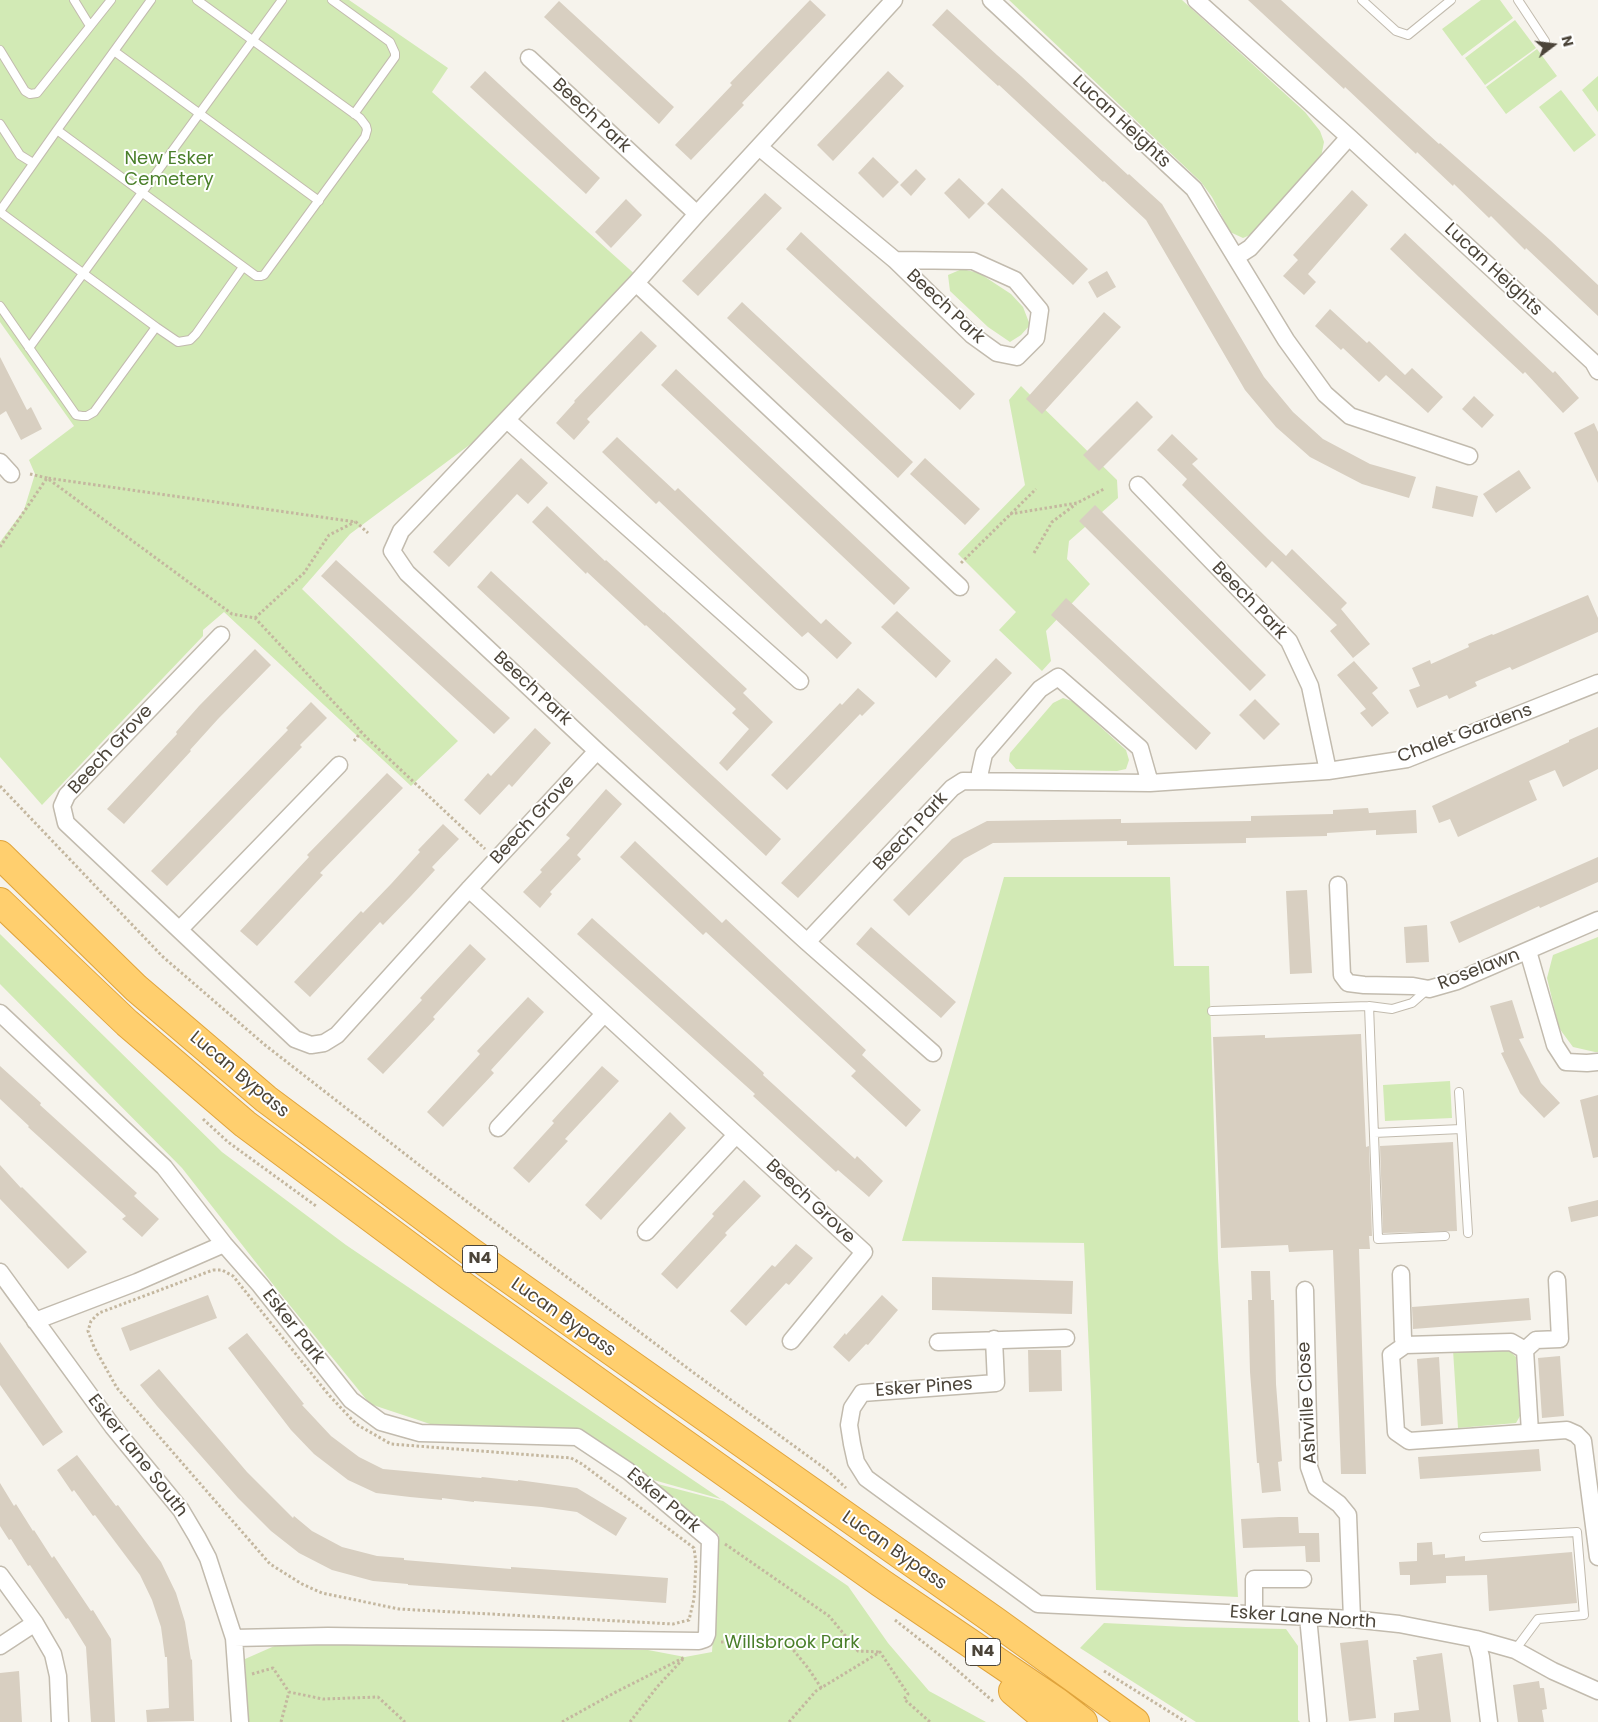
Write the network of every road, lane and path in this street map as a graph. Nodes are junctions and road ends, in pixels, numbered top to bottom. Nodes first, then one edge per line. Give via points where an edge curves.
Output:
1 (74, 0) edge
2 (111, 0) edge
3 (151, 0) edge
4 (197, 0) edge
5 (282, 0) edge
6 (332, 0) edge
7 (894, 0) edge
8 (991, 0) edge
9 (1196, 0) edge
10 (1362, 0) edge
11 (1451, 0) edge
12 (1518, 0) edge
13 (90, 26) junction
14 (252, 41) junction
15 (1545, 41) dead end
16 (0, 50) edge
17 (114, 51) junction
18 (529, 58) dead end
19 (199, 113) junction
20 (354, 114) junction
21 (0, 124) edge
22 (57, 130) junction
23 (1349, 137) junction
24 (759, 147) junction
25 (34, 164) junction
26 (141, 192) junction
27 (319, 201) junction
28 (0, 212) edge
29 (697, 214) junction
30 (1236, 257) junction
31 (895, 260) junction
32 (243, 267) junction
33 (84, 273) junction
34 (636, 283) junction
35 (0, 306) edge
36 (156, 327) junction
37 (29, 348) junction
38 (1596, 364) edge
39 (508, 420) junction
40 (1469, 456) dead end
41 (0, 462) edge
42 (11, 474) dead end
43 (30, 474) dead end
44 (47, 478) junction
45 (1138, 485) dead end
46 (1036, 489) dead end
47 (1104, 489) dead end
48 (1076, 503) junction
49 (1010, 514) junction
50 (356, 522) junction
51 (368, 533) dead end
52 (0, 547) edge
53 (1034, 553) dead end
54 (961, 564) dead end
55 (960, 587) dead end
56 (255, 618) junction
57 (221, 636) dead end
58 (800, 681) dead end
59 (1598, 682) edge
60 (362, 732) junction
61 (354, 741) dead end
62 (598, 751) junction
63 (339, 765) dead end
64 (1328, 771) junction
65 (980, 780) junction
66 (1150, 782) junction
67 (0, 786) edge
68 (485, 849) dead end
69 (0, 854) edge
70 (1338, 884) dead end
71 (469, 889) junction
72 (0, 902) edge
73 (1598, 920) edge
74 (180, 929) junction
75 (807, 942) junction
76 (1528, 951) junction
77 (1429, 989) junction
78 (1369, 1006) junction
79 (1212, 1011) dead end
80 (0, 1013) edge
81 (604, 1014) junction
82 (933, 1053) dead end
83 (1598, 1062) edge
84 (1459, 1092) dead end
85 (498, 1128) dead end
86 (1461, 1129) junction
87 (1374, 1133) junction
88 (736, 1135) junction
89 (646, 1232) dead end
90 (1468, 1233) dead end
91 (1445, 1236) dead end
92 (224, 1244) junction
93 (0, 1272) edge
94 (1401, 1274) dead end
95 (1557, 1280) dead end
96 (1305, 1290) dead end
97 (35, 1321) junction
98 (1066, 1338) dead end
99 (994, 1339) junction
100 (791, 1341) dead end
101 (938, 1342) dead end
102 (1405, 1345) junction
103 (1525, 1350) junction
104 (1530, 1432) junction
105 (848, 1489) dead end
106 (650, 1514) joint
107 (1484, 1537) dead end
108 (720, 1540) dead end
109 (1598, 1557) edge
110 (0, 1575) edge
111 (1004, 1579) joint
112 (1302, 1579) dead end
113 (881, 1583) junction
114 (1254, 1614) junction
115 (1308, 1617) junction
116 (1352, 1619) junction
117 (995, 1621) junction
118 (35, 1623) junction
119 (234, 1638) junction
120 (1476, 1639) junction
121 (721, 1642) dead end
122 (0, 1646) edge
123 (1515, 1650) junction
124 (880, 1652) junction
125 (1099, 1668) dead end
126 (252, 1674) dead end
127 (1597, 1686) edge
128 (822, 1689) junction
129 (288, 1692) junction
130 (1318, 1720) dead end
131 (60, 1722) edge
132 (240, 1722) edge
133 (280, 1722) edge
134 (404, 1722) edge
135 (562, 1722) edge
136 (630, 1722) edge
137 (790, 1722) edge
138 (930, 1722) edge
139 (1050, 1722) edge
140 (1084, 1722) edge
141 (1135, 1722) edge
142 (1158, 1722) edge
143 (1186, 1722) edge
144 (1489, 1722) edge

1 - 13 lane
2 - 13 lane
3 - 17 lane
4 - 14 lane
5 - 14 lane
6 - 20 lane via 390,42 395,52 395,57
7 - 24 street, Beech Park
8 - 30 street, Lucan Heights via 1194,189
9 - 23 street, Lucan Heights
10 - 11 lane via 1396,31 1408,34
12 - 15 lane
13 - 16 lane via 36,93 25,91
14 - 19 lane
14 - 20 lane
17 - 19 lane
17 - 22 lane
18 - 29 street, Beech Park
19 - 26 lane
19 - 27 lane
20 - 27 lane via 366,126 365,137
21 - 25 lane via 20,155
22 - 25 lane
22 - 26 lane
23 - 30 street via 1250,248
23 - 38 street, Lucan Heights
24 - 29 street, Beech Park
24 - 31 street, Beech Park
25 - 28 lane
26 - 32 lane
26 - 33 lane
27 - 32 lane via 264,276 256,276
28 - 33 lane
29 - 34 street, Beech Park
30 - 40 street, Lucan Heights via 1286,340 1325,394 1350,416
31 - 31 street, Beech Park via 973,261 1015,280 1040,310 1036,338 1017,357 997,353 972,335
32 - 36 lane via 190,340 178,342
33 - 36 lane
33 - 37 lane
34 - 39 street, Beech Park
34 - 55 street
35 - 37 lane
36 - 37 lane via 94,412 87,416 76,415
39 - 58 street
39 - 62 street, Beech Park via 401,530 392,551 407,573
41 - 42 street
43 - 44 path
44 - 50 path
44 - 52 path
44 - 56 path via 232,614
45 - 64 street, Beech Park via 1289,641 1310,686
46 - 49 path
47 - 48 path
48 - 49 path
48 - 53 path via 1052,522
49 - 54 path
50 - 51 path
50 - 56 path via 329,535 304,573
56 - 60 path
57 - 74 street, Beech Grove via 67,795 62,806 66,823
59 - 64 street, Chalet Gardens via 1408,759
60 - 61 path
60 - 68 path
62 - 71 street, Beech Grove
62 - 75 street, Beech Park
63 - 74 street
64 - 66 street, Beech Park
65 - 66 street, Beech Park
65 - 66 street via 984,754 1040,689 1058,677 1140,748
65 - 75 street, Beech Park via 964,781 952,788
67 - 105 path via 162,956 265,1045
69 - 117 highway, Lucan Bypass / N4 via 136,988 266,1099 471,1252
70 - 77 street via 1342,975 1348,983
71 - 74 street, Beech Grove via 337,1035 324,1043 311,1045 295,1039
71 - 81 street, Beech Grove
72 - 113 highway, Lucan Bypass / N4 via 127,1023 245,1124 456,1280
73 - 76 street, Roselawn
75 - 82 street, Beech Park
76 - 77 street, Roselawn via 1457,981
76 - 83 street, Roselawn via 1555,1044 1566,1062
77 - 78 lane via 1412,1003 1392,1009
78 - 79 lane
78 - 87 lane
80 - 92 street, Esker Park via 164,1167
81 - 85 street
81 - 88 street, Beech Grove
84 - 86 lane
86 - 87 lane
86 - 90 lane
87 - 91 lane via 1378,1239
88 - 89 street
88 - 100 street, Beech Grove via 864,1252
92 - 97 street
92 - 119 street, Esker Park via 352,1400 381,1422 420,1433 577,1438 628,1471 710,1540 707,1634 700,1641 328,1636
93 - 97 street, Esker Lane South
94 - 102 street
95 - 103 street via 1560,1339 1536,1340
96 - 116 street, Ashville Close via 1309,1467 1316,1486 1348,1515
97 - 119 street, Esker Lane South via 113,1427 181,1510 208,1558
98 - 99 street
99 - 101 street
99 - 111 street, Esker Pines via 996,1383 862,1393 852,1408 849,1425 856,1462 866,1478
102 - 103 street via 1511,1342
102 - 104 street via 1391,1355 1396,1432 1409,1441
103 - 104 street
104 - 109 street via 1567,1430 1583,1442
106 - 106 path via 694,1548 694,1599 689,1620 673,1624 399,1609 322,1594 270,1564 117,1388 88,1332 91,1321 100,1313 212,1270 222,1270 233,1276 356,1424 391,1444 572,1458
107 - 123 lane via 1577,1532 1584,1614 1538,1619
108 - 124 path via 829,1616 858,1650
110 - 118 street
111 - 114 street, Esker Lane North via 1038,1604
112 - 114 street via 1254,1580
113 - 139 highway
113 - 140 highway, Lucan Bypass / N4
114 - 115 street, Esker Lane North
115 - 116 street, Esker Lane North
115 - 130 street
116 - 120 street, Esker Lane North via 1399,1624
117 - 141 highway, Lucan Bypass / N4
117 - 142 highway
118 - 122 street
118 - 131 street via 53,1654 58,1676
119 - 132 street, Esker Lane South
120 - 123 street, Esker Lane North
120 - 144 street
121 - 128 path via 764,1640 790,1646
123 - 127 street, Esker Lane North via 1553,1671
124 - 128 path
124 - 138 path via 908,1694 904,1699
125 - 143 path
126 - 129 path via 273,1668
128 - 137 path via 816,1691
129 - 133 path
129 - 134 path via 323,1699 378,1697
135 - 136 path via 685,1657

